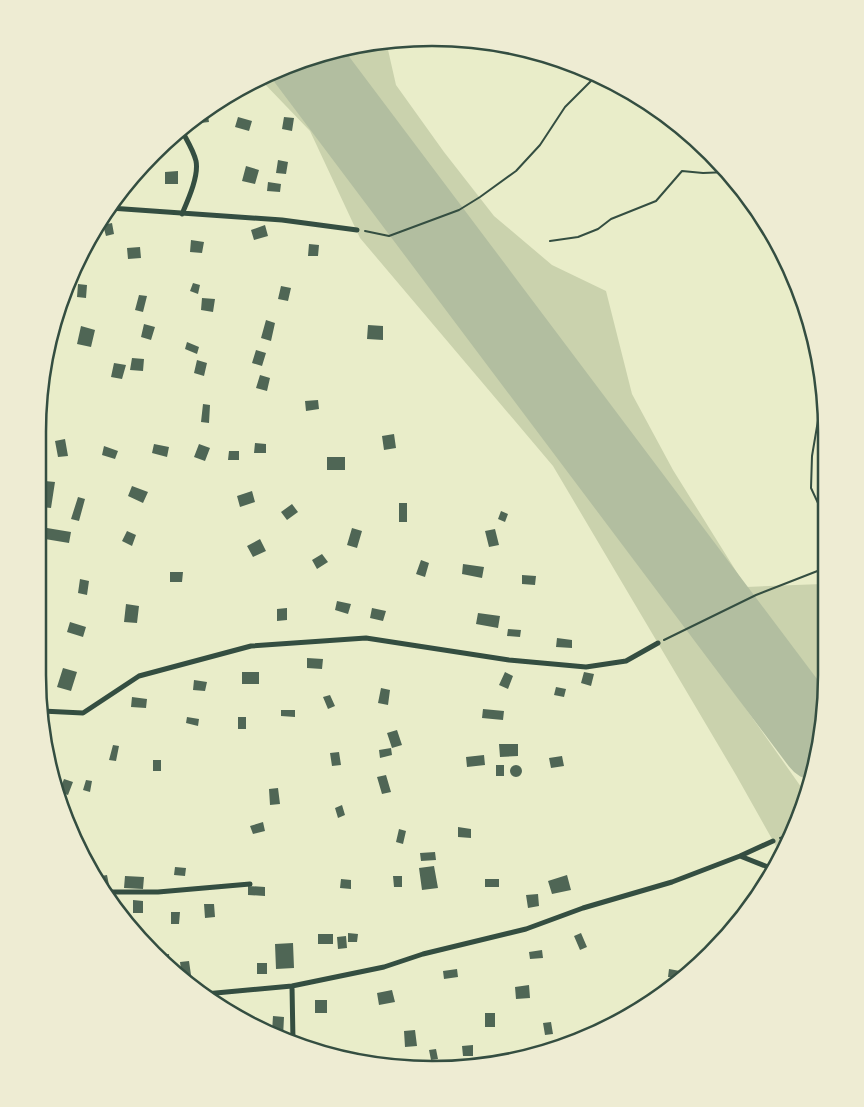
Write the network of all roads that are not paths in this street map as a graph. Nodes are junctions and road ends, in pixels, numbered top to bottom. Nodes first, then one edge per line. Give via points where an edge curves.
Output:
1 (185, 136) edge
2 (118, 209) edge
3 (182, 214) junction
4 (356, 230) road end
5 (658, 643) road end
6 (48, 711) edge
7 (773, 841) road end
8 (740, 856) junction
9 (767, 867) edge
10 (250, 884) dead end
11 (113, 892) edge
12 (292, 986) junction
13 (214, 993) edge
14 (293, 1034) edge

1 - 3 street via 196,163 192,190
2 - 3 street
3 - 4 street via 282,220
5 - 6 street via 626,661 586,667 509,660 366,638 250,646 138,676 83,713
7 - 8 street
8 - 9 street
8 - 12 street via 672,882 583,908 526,929 384,967
10 - 11 street via 158,892
12 - 13 street
12 - 14 street

